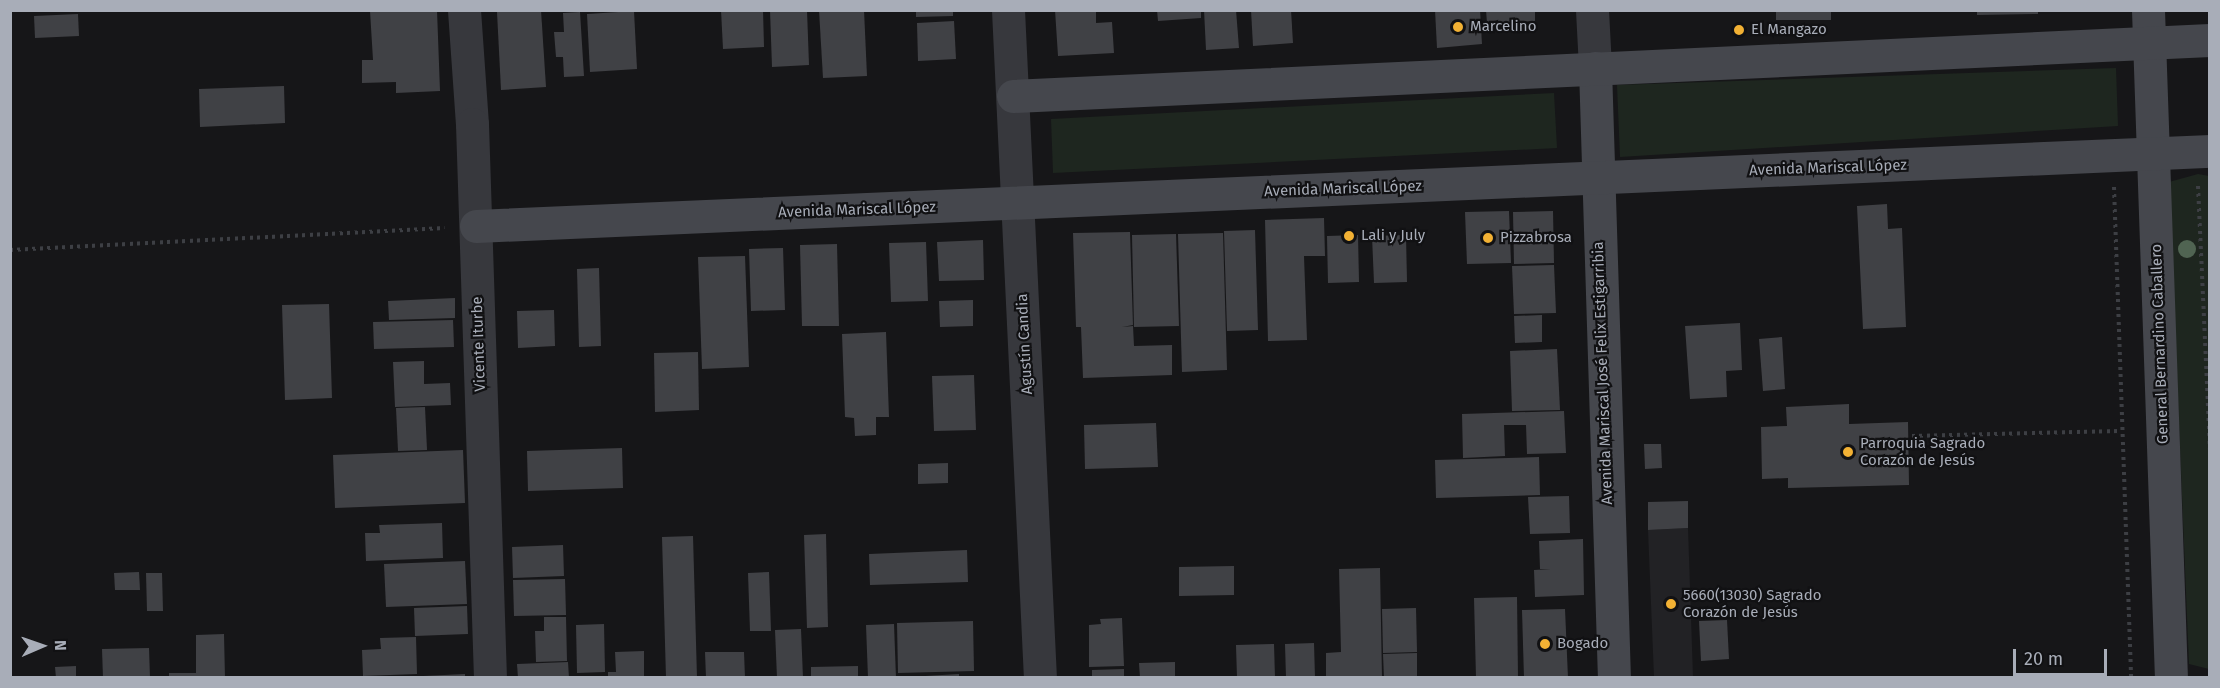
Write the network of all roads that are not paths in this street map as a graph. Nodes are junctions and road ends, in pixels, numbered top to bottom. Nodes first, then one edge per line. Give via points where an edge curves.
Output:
1 (464, 10) edge
2 (1008, 10) edge
3 (1592, 10) edge
4 (2148, 10) edge
5 (2210, 40) edge
6 (2149, 43) junction
7 (1595, 68) junction
8 (1013, 96) junction
9 (2210, 151) edge
10 (2153, 154) junction
11 (1597, 178) junction
12 (1018, 203) junction
13 (476, 226) junction
14 (490, 678) edge
15 (1040, 678) edge
16 (1614, 678) edge
17 (2171, 678) edge

1 - 13 street, Vicente Iturbe
2 - 8 street, Agustín Candia
3 - 7 street
4 - 6 street, General Bernardino Caballero
5 - 6 street
6 - 7 street
6 - 10 street, General Bernardino Caballero
7 - 8 street
7 - 11 street, Avenida Mariscal José Felix Estigarribia
8 - 12 street, Agustín Candia
9 - 10 street, Avenida Mariscal López
10 - 11 street, Avenida Mariscal López
10 - 17 street, General Bernardino Caballero
11 - 12 street, Avenida Mariscal López
11 - 16 street, Avenida Mariscal José Felix Estigarribia
12 - 13 street, Avenida Mariscal López
12 - 15 street, Agustín Candia
13 - 14 street, Vicente Iturbe

